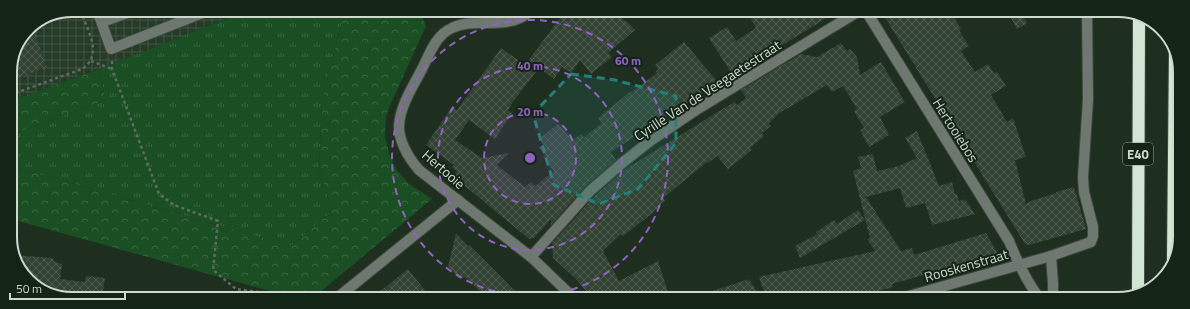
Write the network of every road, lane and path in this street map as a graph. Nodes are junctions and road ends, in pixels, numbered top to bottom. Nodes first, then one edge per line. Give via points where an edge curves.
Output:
1 (83, 17) edge
2 (100, 17) edge
3 (116, 17) edge
4 (192, 17) edge
5 (521, 17) edge
6 (849, 17) edge
7 (870, 17) edge
8 (1087, 17) edge
9 (1139, 21) edge
10 (102, 22) junction
11 (111, 49) junction
12 (91, 61) junction
13 (112, 69) junction
14 (17, 92) edge
15 (458, 200) junction
16 (1051, 256) junction
17 (531, 257) junction
18 (1019, 265) junction
19 (1138, 288) edge
20 (254, 292) edge
21 (344, 292) edge
22 (568, 292) edge
23 (923, 292) edge
24 (1034, 292) edge
25 (1053, 292) edge

1 - 12 path via 93,46
2 - 10 street
3 - 10 street
4 - 11 street
5 - 15 street, Hertooie via 508,22 464,24 444,33 435,43 404,105 399,126 402,144 409,158 419,170
6 - 17 street, Cyrille Van de Veegaetestraat via 650,141 590,191
7 - 18 street, Hertooiebos via 1009,241
8 - 16 street, Rooskenstraat via 1088,98 1083,177 1093,236 1091,242
9 - 19 highway, E40
10 - 11 street
11 - 13 path
12 - 13 path
12 - 14 path via 82,69
13 - 20 path via 159,194 174,205 218,221 213,270 236,289
15 - 17 street, Hertooie
15 - 21 street
16 - 18 street, Rooskenstraat
16 - 25 street
17 - 22 street, Hertooie
18 - 23 street, Rooskenstraat
18 - 24 street, Rooskenstraat

